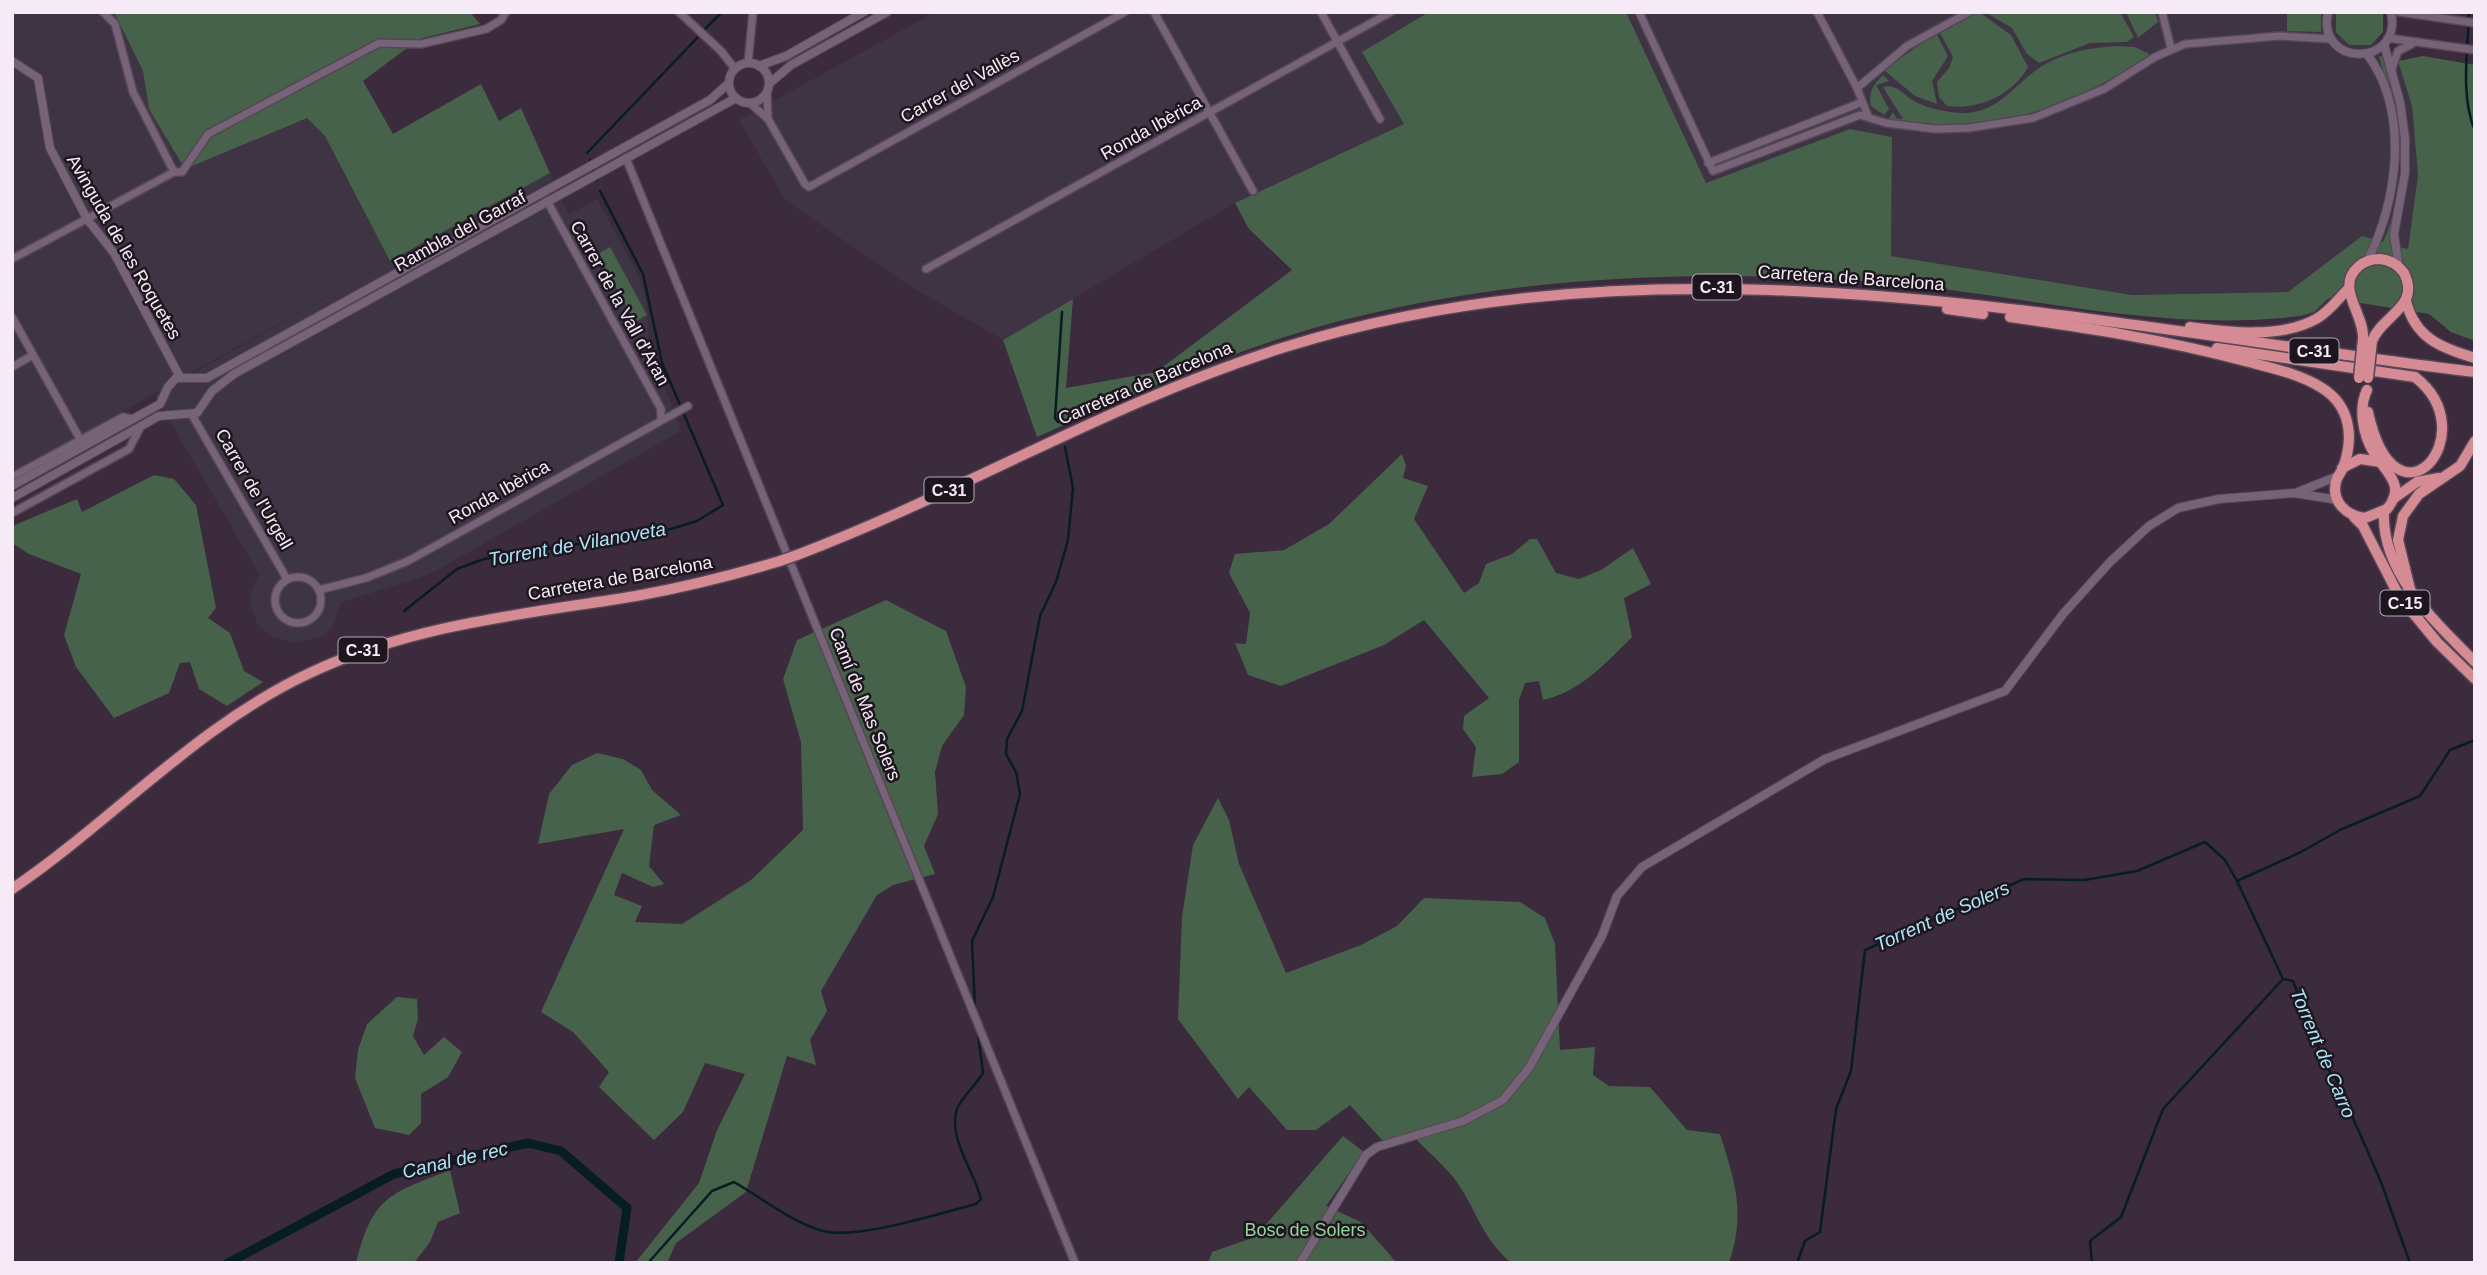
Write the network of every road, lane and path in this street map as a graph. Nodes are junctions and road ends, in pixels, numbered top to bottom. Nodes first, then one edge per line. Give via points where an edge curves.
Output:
1 (103, 12) edge
2 (506, 12) edge
3 (679, 12) edge
4 (753, 12) edge
5 (864, 12) edge
6 (887, 12) edge
7 (1125, 12) edge
8 (1154, 12) edge
9 (1321, 12) edge
10 (1391, 12) edge
11 (1639, 12) edge
12 (1817, 12) edge
13 (1969, 12) edge
14 (2162, 12) edge
15 (2328, 12) edge
16 (2391, 12) edge
17 (2399, 12) edge
18 (1958, 14) edge
19 (2475, 23) edge
20 (2331, 38) junction
21 (2386, 41) junction
22 (1337, 42) junction
23 (2414, 43) junction
24 (2171, 48) junction
25 (2475, 50) edge
26 (2367, 54) junction
27 (12, 61) edge
28 (748, 63) junction
29 (760, 65) junction
30 (735, 69) junction
31 (2391, 72) junction
32 (729, 83) junction
33 (770, 83) junction
34 (1857, 88) junction
35 (767, 93) junction
36 (736, 99) junction
37 (750, 103) junction
38 (1860, 103) junction
39 (1211, 113) junction
40 (1868, 116) junction
41 (768, 119) junction
42 (1380, 119) dead end
43 (626, 158) junction
44 (1708, 163) junction
45 (598, 167) junction
46 (174, 172) junction
47 (588, 173) junction
48 (1253, 191) dead end
49 (547, 201) junction
50 (87, 219) junction
51 (12, 259) edge
52 (2367, 261) junction
53 (2399, 268) junction
54 (926, 270) dead end
55 (2348, 289) junction
56 (1873, 295) junction
57 (2406, 300) junction
58 (2358, 311) junction
59 (12, 317) edge
60 (2389, 317) junction
61 (2154, 329) junction
62 (2368, 340) junction
63 (2169, 342) junction
64 (33, 355) junction
65 (2475, 358) edge
66 (12, 367) edge
67 (2475, 372) edge
68 (180, 377) junction
69 (197, 379) junction
70 (2365, 382) junction
71 (166, 396) junction
72 (206, 399) junction
73 (2450, 403) dead end
74 (688, 406) dead end
75 (178, 415) junction
76 (192, 415) junction
77 (132, 419) junction
78 (661, 420) junction
79 (141, 426) junction
80 (80, 439) junction
81 (2462, 441) dead end
82 (2475, 441) edge
83 (2381, 463) junction
84 (2343, 469) junction
85 (12, 477) edge
86 (2446, 477) junction
87 (12, 486) edge
88 (2294, 494) junction
89 (12, 498) edge
90 (2393, 499) junction
91 (2338, 500) junction
92 (2384, 512) junction
93 (12, 513) edge
94 (2352, 515) junction
95 (287, 579) junction
96 (2410, 589) junction
97 (319, 590) junction
98 (2475, 662) edge
99 (2475, 679) edge
100 (12, 889) edge
101 (1075, 1263) edge
102 (1300, 1263) edge

1 - 46 street via 115,23 133,92
2 - 46 street via 486,29 421,44 379,43 208,134 182,172
3 - 30 street
4 - 28 street
5 - 29 street via 786,56
6 - 33 street via 791,65
7 - 41 street, Carrer del Vallès via 809,187
8 - 39 street
9 - 22 street
10 - 22 street, Ronda Ibèrica
11 - 44 street
12 - 34 street
13 - 18 street
14 - 24 street
15 - 20 street
16 - 21 street via 2392,28
17 - 19 street
18 - 34 street via 1907,46
20 - 24 street via 2232,38
20 - 26 street via 2347,52
21 - 23 street
21 - 26 street
21 - 31 street
22 - 39 street, Ronda Ibèrica
22 - 42 street
23 - 25 street
23 - 31 street via 2398,51
24 - 40 street via 2104,89 2033,118 1935,129
26 - 52 street via 2380,73 2393,139 2393,180 2384,223
27 - 50 street, Avinguda de les Roquetes via 38,78 50,148
28 - 29 street
28 - 30 street
29 - 33 street
30 - 32 street, Rambla del Garraf
31 - 53 street via 2402,110 2406,152 2395,224
32 - 36 street
32 - 45 street, Rambla del Garraf via 710,100
33 - 35 street
34 - 38 street
35 - 37 street
35 - 41 street
36 - 37 street
36 - 43 street, Rambla del Garraf
37 - 41 street
38 - 40 street
38 - 44 street
39 - 48 street
39 - 54 street, Ronda Ibèrica
40 - 44 street via 1846,120 1713,171
43 - 45 street, Rambla del Garraf
43 - 101 street, Camí de Mas Solers
45 - 47 street, Rambla del Garraf
46 - 50 street
47 - 49 street, Rambla del Garraf
47 - 69 street, Rambla del Garraf via 207,378
49 - 72 street, Rambla del Garraf via 234,374
49 - 78 street, Carrer de la Vall d'Aran via 661,409
50 - 51 street
50 - 68 street, Avinguda de les Roquetes via 114,253
52 - 53 highway via 2386,260
52 - 55 highway via 2353,273
53 - 57 highway via 2408,283
55 - 58 highway
55 - 61 highway via 2316,319 2286,329 2238,331 2164,325
56 - 61 highway, Carretera de Barcelona / C-31
56 - 63 highway via 1878,300
56 - 100 highway, Carretera de Barcelona / C-31, bridge via 1757,288 1639,288 1506,298 1343,330 1253,357 1188,380 884,521 780,561 663,591 445,627 338,660 272,691 198,740
57 - 60 highway
57 - 65 highway via 2424,336 2447,350
58 - 60 highway via 2373,318
58 - 62 highway
59 - 64 street
60 - 62 highway
61 - 67 highway, Carretera de Barcelona / C-31
62 - 70 highway, bridge
63 - 73 highway via 2416,377 2435,387
63 - 84 highway via 2257,364 2321,387 2346,415 2349,444
64 - 66 street
64 - 80 street
68 - 69 street, Rambla del Garraf
68 - 71 street via 170,383
69 - 72 street
70 - 81 highway via 2374,433 2395,463 2418,473 2435,471 2454,458
70 - 83 highway via 2365,429
70 - 84 highway via 2356,439
71 - 75 street via 168,406
71 - 77 street
72 - 76 street, Rambla del Garraf
74 - 78 street, Ronda Ibèrica
75 - 76 street
75 - 79 street via 167,413
76 - 95 street, Carrer de l'Urgell
77 - 80 street via 123,417
77 - 87 street
78 - 97 street, Ronda Ibèrica via 408,561
79 - 89 street
79 - 93 street via 129,449
80 - 85 street
82 - 86 highway via 2465,460
83 - 84 highway via 2368,458
83 - 90 highway via 2394,479
84 - 88 street
84 - 91 highway via 2335,487
86 - 90 highway via 2417,482
86 - 96 highway via 2412,502 2399,528 2399,551
88 - 91 street
88 - 102 street via 2187,505 2137,536 2063,614 2006,691 1825,759 1642,867 1617,896 1602,936 1529,1068 1503,1100 1462,1121 1377,1147 1366,1155
90 - 92 highway
91 - 94 highway, C-15
92 - 94 highway via 2368,518
92 - 96 highway, C-15 via 2389,549
94 - 99 highway, C-15 via 2363,526 2387,576 2413,613
95 - 97 street via 302,577
95 - 97 street via 277,590 275,605 290,622 305,622 317,612
96 - 98 highway, C-15

